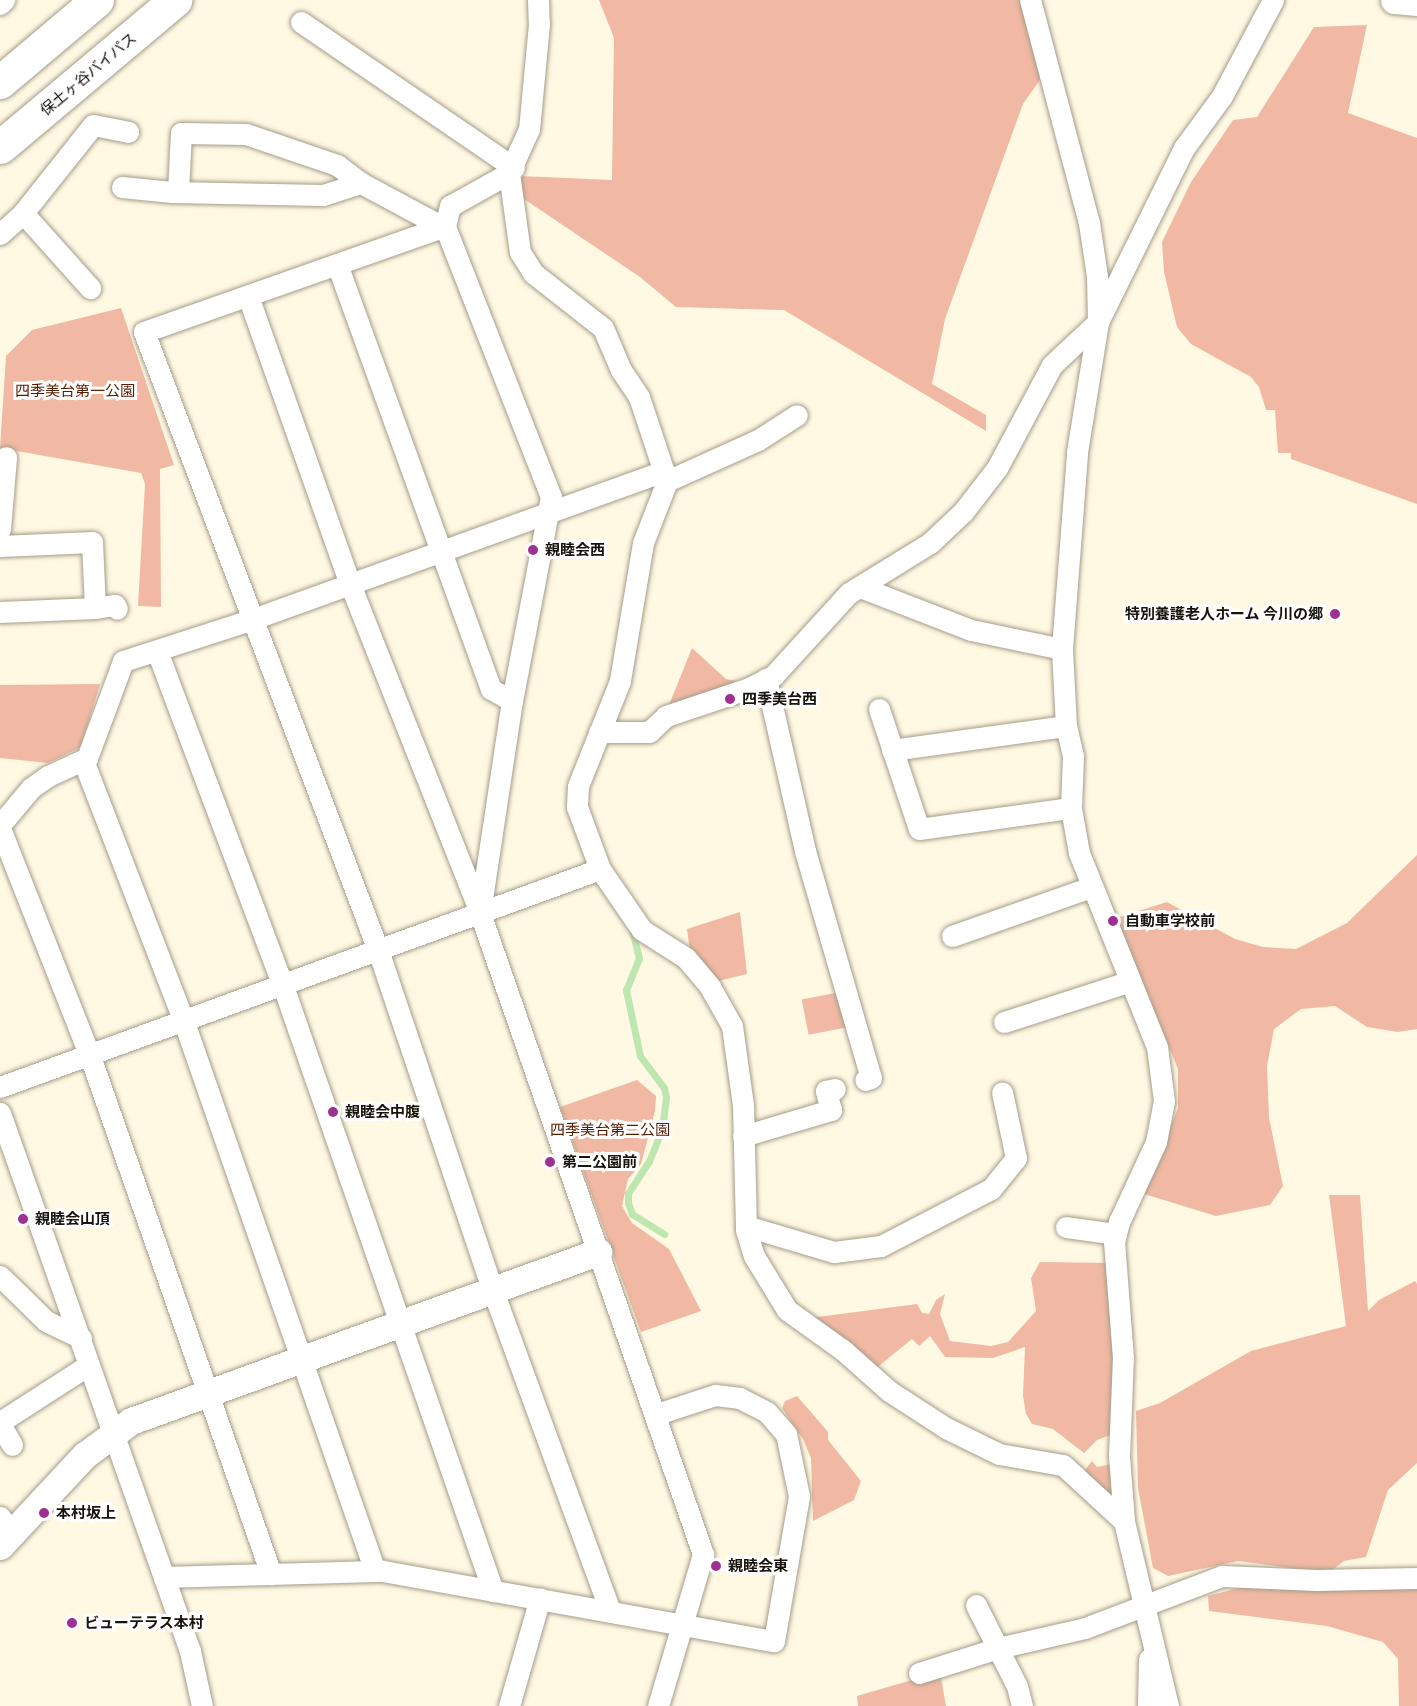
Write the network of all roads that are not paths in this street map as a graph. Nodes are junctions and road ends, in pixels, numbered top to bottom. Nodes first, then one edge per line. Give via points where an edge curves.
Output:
1 (4, 0) edge
2 (97, 0) edge
3 (175, 0) edge
4 (538, 0) edge
5 (1030, 0) edge
6 (1273, 0) edge
7 (1394, 0) edge
8 (1417, 2) edge
9 (0, 4) edge
10 (302, 22) dead end
11 (0, 82) edge
12 (128, 132) dead end
13 (0, 147) edge
14 (511, 171) junction
15 (361, 183) junction
16 (123, 187) dead end
17 (178, 192) junction
18 (23, 213) junction
19 (444, 227) junction
20 (0, 234) edge
21 (337, 264) junction
22 (90, 288) dead end
23 (248, 296) junction
24 (1098, 322) junction
25 (797, 415) dead end
26 (6, 458) dead end
27 (665, 476) junction
28 (549, 513) junction
29 (0, 530) edge
30 (0, 546) edge
31 (441, 551) junction
32 (350, 584) junction
33 (860, 586) junction
34 (95, 608) junction
35 (117, 609) dead end
36 (0, 612) edge
37 (250, 620) junction
38 (1062, 649) junction
39 (157, 651) junction
40 (766, 679) junction
41 (512, 701) junction
42 (879, 709) dead end
43 (1066, 726) junction
44 (599, 732) junction
45 (892, 750) junction
46 (82, 760) junction
47 (1071, 808) junction
48 (0, 827) edge
49 (600, 869) junction
50 (1091, 887) junction
51 (480, 913) junction
52 (952, 936) dead end
53 (378, 950) junction
54 (1128, 982) junction
55 (282, 984) junction
56 (184, 1022) junction
57 (1004, 1022) dead end
58 (90, 1056) junction
59 (865, 1080) dead end
60 (0, 1087) edge
61 (835, 1089) dead end
62 (1002, 1092) dead end
63 (0, 1113) edge
64 (742, 1136) junction
65 (746, 1226) junction
66 (1065, 1227) dead end
67 (1116, 1234) junction
68 (598, 1252) junction
69 (4, 1284) edge
70 (493, 1291) junction
71 (398, 1325) junction
72 (81, 1338) junction
73 (301, 1360) junction
74 (87, 1366) junction
75 (208, 1394) junction
76 (657, 1414) junction
77 (0, 1423) edge
78 (111, 1433) junction
79 (12, 1445) dead end
80 (1124, 1521) junction
81 (4, 1532) edge
82 (375, 1571) junction
83 (271, 1574) junction
84 (164, 1577) junction
85 (1417, 1578) edge
86 (493, 1591) junction
87 (540, 1598) junction
88 (976, 1605) dead end
89 (1142, 1607) junction
90 (610, 1611) junction
91 (683, 1625) junction
92 (1149, 1634) junction
93 (998, 1648) junction
94 (919, 1673) dead end
95 (202, 1706) edge
96 (510, 1706) edge
97 (658, 1706) edge
98 (1022, 1706) edge
99 (1148, 1706) edge
100 (1168, 1706) edge

1 - 9 street
2 - 11 highway
3 - 13 highway, 保土ヶ谷バイパス
4 - 14 street via 529,129
5 - 24 street via 1089,223 1097,276
6 - 24 street via 1240,67 1178,158
7 - 8 street
10 - 14 street
12 - 18 street via 93,125
14 - 19 street via 450,206
14 - 27 street via 520,252 533,273 603,328 621,370 639,397
15 - 17 street via 323,195
15 - 17 street via 338,165 246,134 209,131 175,137
15 - 19 street
16 - 17 street
18 - 20 street
18 - 22 street
19 - 21 street
19 - 28 street via 550,497
21 - 23 street
21 - 31 street
23 - 32 street
23 - 37 street via 144,332
24 - 33 street via 1052,365 997,468 963,512 930,543
24 - 38 street via 1077,452
25 - 27 street via 758,440
26 - 29 street
27 - 28 street
27 - 44 street via 643,543 620,681
28 - 31 street
28 - 41 street
30 - 34 street via 92,542
31 - 32 street
31 - 41 street via 491,689
32 - 37 street
32 - 51 street
33 - 38 street via 971,630
33 - 40 street via 823,617
34 - 35 street via 115,605
34 - 36 street
37 - 39 street
37 - 53 street
38 - 43 street
39 - 46 street via 133,653 123,661 87,758
39 - 55 street
40 - 44 street via 666,716 649,732
40 - 59 street via 805,851 871,1078
41 - 51 street
42 - 45 street
43 - 45 street
43 - 47 street via 1073,756
44 - 49 street via 578,786 577,807
45 - 47 street via 919,829
46 - 48 street via 31,788
46 - 56 street
47 - 50 street via 1078,853
48 - 58 street
49 - 51 street
49 - 64 street via 642,930 686,958 710,987 732,1026 742,1095
50 - 52 street
50 - 54 street
51 - 53 street
51 - 68 street
53 - 55 street
53 - 70 street
54 - 57 street
54 - 67 street via 1157,1047 1164,1101 1156,1142
55 - 56 street
55 - 71 street
56 - 58 street
56 - 73 street
58 - 60 street
58 - 75 street
61 - 64 street via 826,1091 831,1110
62 - 65 street via 1016,1158 991,1189 981,1195 881,1246 834,1252
63 - 72 street
64 - 65 street
65 - 80 street via 754,1257 787,1310 844,1351 889,1391 946,1428 999,1454 1063,1465
66 - 67 street
67 - 80 street via 1123,1358 1119,1456
68 - 70 street
68 - 76 street
69 - 72 street via 46,1321
70 - 71 street
70 - 90 street
71 - 73 street
71 - 86 street
72 - 74 street
73 - 75 street
73 - 82 street
74 - 77 street
74 - 78 street
75 - 78 street via 131,1421
75 - 83 street
76 - 91 street via 703,1554
76 - 91 street via 715,1395 740,1398 766,1412 786,1434 800,1496 774,1641
77 - 79 street
78 - 81 street
78 - 84 street
80 - 89 street
82 - 83 street
82 - 86 street
83 - 84 street
84 - 95 street via 190,1651
85 - 89 street via 1317,1580 1222,1576
86 - 87 street
87 - 90 street
87 - 96 street
88 - 93 street
89 - 92 street
89 - 93 street via 1086,1628
90 - 91 street
91 - 97 street
92 - 99 street
92 - 100 street
93 - 94 street
93 - 98 street

